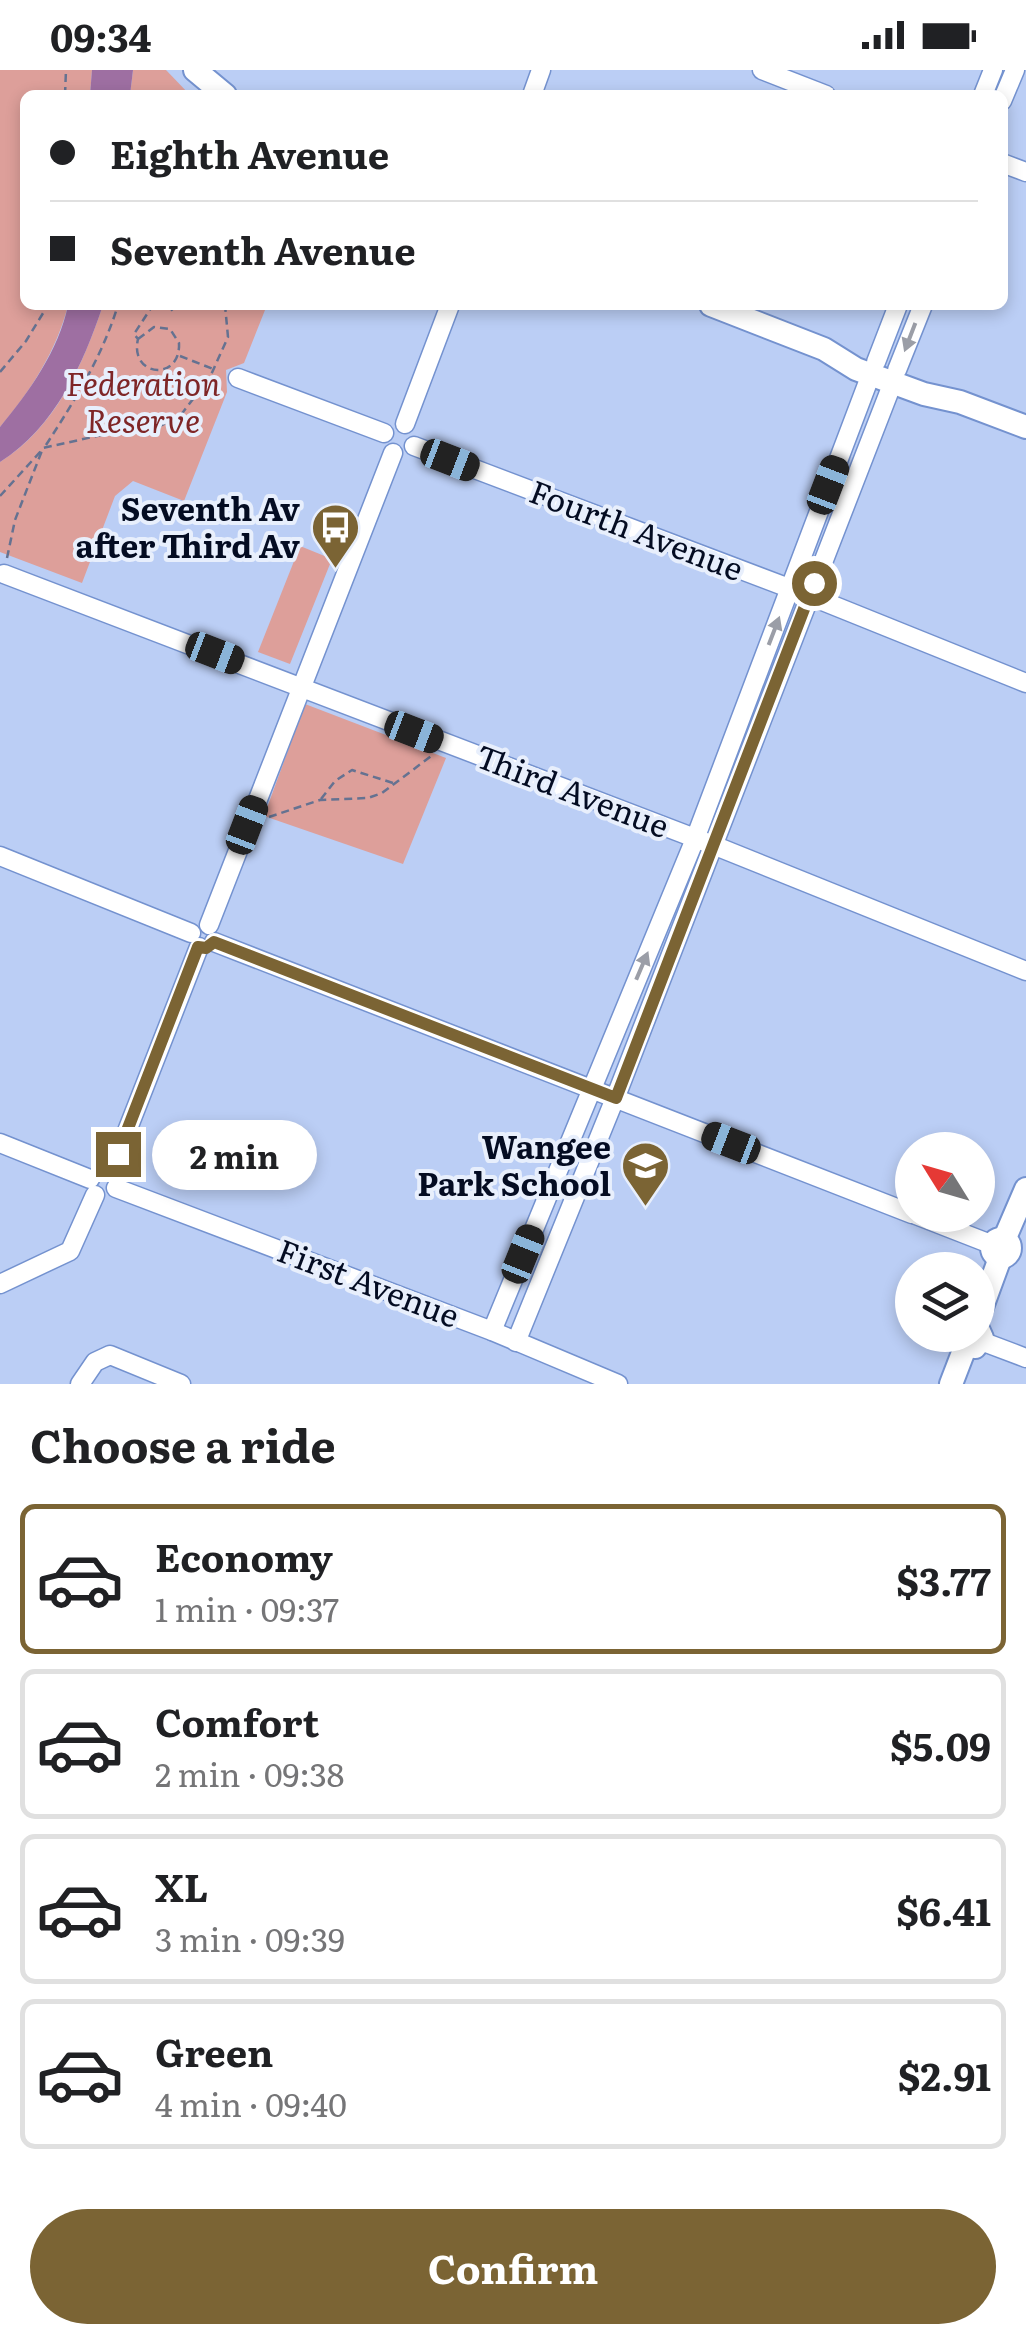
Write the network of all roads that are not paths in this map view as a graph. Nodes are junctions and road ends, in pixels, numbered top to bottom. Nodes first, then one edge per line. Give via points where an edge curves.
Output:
1 (196, 70) edge
2 (762, 70) edge
3 (219, 90) edge
4 (813, 90) edge
5 (448, 310) edge
6 (724, 310) edge
7 (897, 310) edge
8 (920, 310) edge
9 (884, 372) junction
10 (238, 378) dead end
11 (405, 424) junction
12 (1026, 427) edge
13 (384, 433) junction
14 (414, 446) junction
15 (393, 454) junction
16 (836, 466) junction
17 (857, 473) junction
18 (821, 505) junction
19 (842, 513) junction
20 (4, 574) road end
21 (790, 589) junction
22 (810, 596) junction
23 (756, 680) junction
24 (1026, 684) edge
25 (302, 687) junction
26 (774, 688) junction
27 (727, 754) junction
28 (746, 762) junction
29 (704, 842) junction
30 (0, 856) edge
31 (203, 937) junction
32 (1026, 972) edge
33 (591, 1088) junction
34 (616, 1098) junction
35 (0, 1143) edge
36 (113, 1180) junction
37 (93, 1187) junction
38 (1026, 1189) edge
39 (895, 1207) edge
40 (960, 1232) edge
41 (999, 1247) junction
42 (995, 1260) edge
43 (0, 1284) edge
44 (492, 1331) junction
45 (516, 1342) junction
46 (995, 1344) edge
47 (965, 1352) edge
48 (1026, 1358) edge
49 (80, 1384) edge
50 (181, 1384) edge
51 (618, 1384) edge
52 (951, 1384) edge

1 - 3 main road
2 - 4 street
5 - 11 street
6 - 9 main road
7 - 9 street
8 -> 9 street
9 - 12 main road
9 - 16 street
9 - 17 street
10 - 13 street
11 - 13 street
11 - 14 street
13 - 15 street
14 - 15 street
14 - 21 street, Fourth Avenue
15 - 25 street
16 - 17 street
16 - 18 street
17 - 19 street
18 - 19 street
18 - 21 street
19 - 22 street
20 - 25 street, Third Avenue
21 - 22 street, Fourth Avenue
23 -> 21 street
22 - 24 street, Fourth Avenue
22 - 26 street
23 - 26 street
23 - 27 street
25 - 29 street, Third Avenue
25 - 31 street
26 - 28 street
27 - 28 street
27 - 29 street
28 - 29 street
29 - 32 street, Third Avenue
33 -> 29 street
29 - 34 street
30 - 31 street
31 - 33 street
31 - 36 street
33 - 34 street
33 - 44 street
34 - 39 street
34 - 45 street
35 - 37 street
36 - 37 street via 108,1196
36 - 44 street, First Avenue
37 - 43 street via 70,1251
38 - 41 main road
40 - 41 street
41 - 42 main road
44 - 45 street, First Avenue
45 - 51 street, First Avenue
46 - 48 street
47 - 52 main road
49 - 50 street via 95,1362 110,1355

